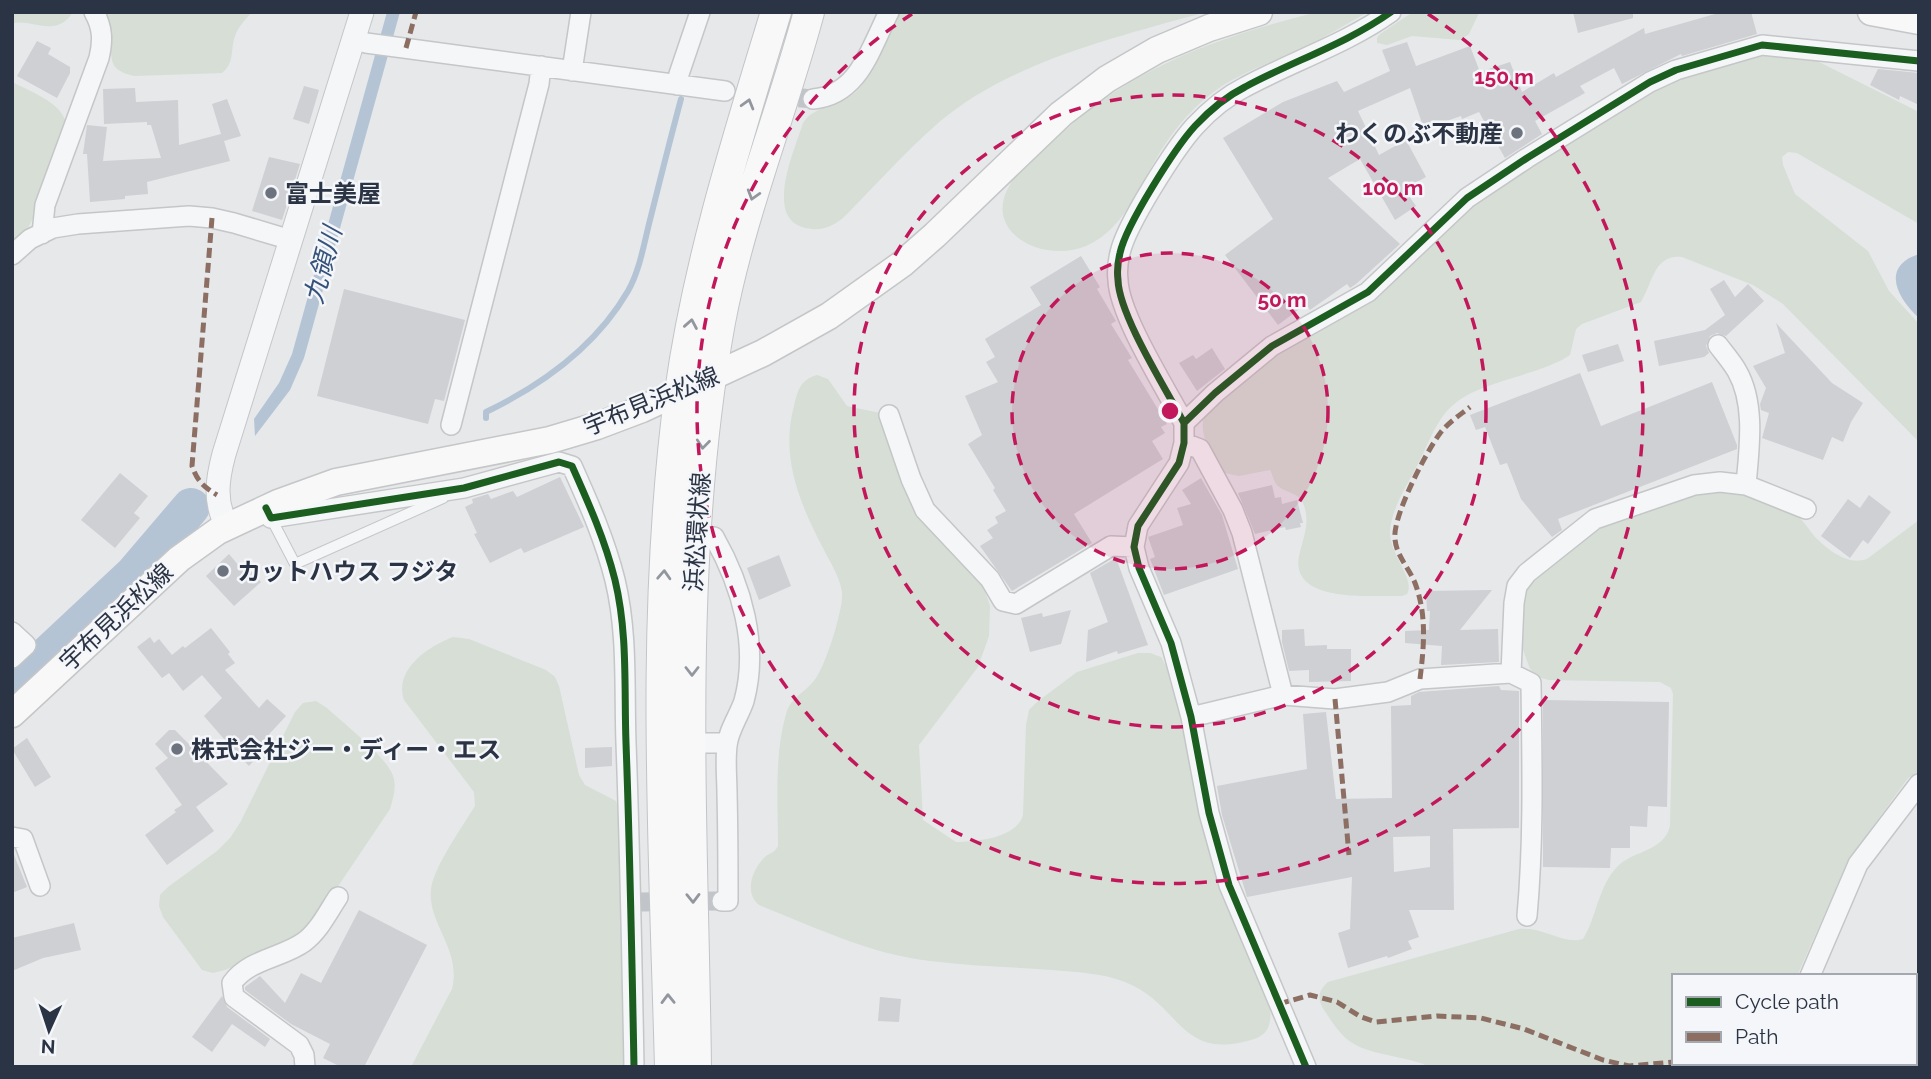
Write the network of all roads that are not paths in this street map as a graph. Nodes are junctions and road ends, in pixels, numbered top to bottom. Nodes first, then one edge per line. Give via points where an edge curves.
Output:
1 (94, 12) edge
2 (362, 12) edge
3 (580, 12) edge
4 (700, 12) edge
5 (776, 12) edge
6 (809, 12) edge
7 (889, 12) edge
8 (1259, 12) edge
9 (1391, 12) edge
10 (1871, 12) edge
11 (1919, 21) edge
12 (364, 41) junction
13 (1919, 61) edge
14 (541, 66) junction
15 (572, 71) junction
16 (677, 85) junction
17 (725, 91) tunnel mouth
18 (813, 99) tunnel mouth
19 (42, 234) junction
20 (291, 240) junction
21 (12, 255) edge
22 (1718, 345) dead end
23 (712, 376) junction
24 (680, 391) junction
25 (889, 415) dead end
26 (1184, 423) junction
27 (452, 425) dead end
28 (1184, 443) junction
29 (1746, 485) junction
30 (464, 488) junction
31 (1806, 509) dead end
32 (268, 513) junction
33 (227, 526) junction
34 (714, 537) dead end
35 (1135, 547) junction
36 (12, 632) edge
37 (12, 658) edge
38 (1511, 673) junction
39 (1283, 695) junction
40 (12, 714) edge
41 (1191, 717) junction
42 (626, 741) junction
43 (661, 742) junction
44 (691, 743) junction
45 (726, 743) junction
46 (1919, 784) edge
47 (12, 837) edge
48 (40, 886) dead end
49 (338, 897) dead end
50 (722, 901) dead end
51 (1527, 916) dead end
52 (1811, 974) edge
53 (305, 1067) edge
54 (634, 1067) edge
55 (670, 1067) edge
56 (696, 1067) edge
57 (1306, 1067) edge

1 - 19 street via 100,23 101,50 45,205
2 - 12 street
3 - 15 street
4 - 16 street
24 -> 5 main road, 浜松環状線 via 699,280
6 -> 23 main road, 浜松環状線 via 737,249
7 - 18 street via 852,82 841,92
8 - 23 main road, 宇布見浜松線 via 1157,50 1107,79 1061,114 936,235 866,291 791,339
9 - 26 street via 1308,59 1244,87 1218,105 1176,150 1131,226 1120,252 1118,281 1123,308
10 - 11 main road
12 - 14 street
12 - 20 street
13 - 26 street via 1762,45 1650,82 1466,198 1368,292 1272,346
14 - 15 street
14 - 27 street
15 - 16 street
16 - 17 street
19 - 20 street via 78,223 189,216
19 - 21 street
20 - 33 street via 221,465 217,495
22 - 29 street via 1738,373 1745,393 1750,433
23 - 24 main road, 宇布見浜松線
23 -> 44 main road, 浜松環状線 via 695,546
24 - 32 main road, 宇布見浜松線 via 608,422 550,440 335,482
43 -> 24 main road, 浜松環状線 via 664,569
25 - 35 street via 925,510 990,579 1003,601 1016,604 1111,546
26 - 28 street
28 - 35 street via 1179,463 1138,526
28 - 39 street via 1200,449 1233,510 1250,556
29 - 31 street
29 - 38 street via 1694,485 1610,513 1582,528 1517,586
30 - 32 street
30 - 32 lane via 295,564
30 - 42 street via 559,462 572,466 595,514 615,582 626,650
32 - 33 main road, 宇布見浜松線
33 - 40 main road, 宇布見浜松線 via 179,559
34 - 45 street via 729,566 748,626 751,652 743,704
35 - 41 street via 1139,568 1171,643
36 - 37 street via 26,645
38 - 39 street via 1420,679 1388,692 1335,699
38 - 51 street via 1531,683 1533,818
39 - 41 street
41 - 57 street via 1228,885
42 - 43 street
42 - 54 street via 635,902
55 -> 43 main road, 浜松環状線
44 - 45 street
44 -> 56 main road, 浜松環状線
45 - 50 street via 728,901
46 - 52 street via 1858,864
47 - 48 street via 23,839
49 - 53 street via 308,939 250,966 232,983 234,997 299,1045

